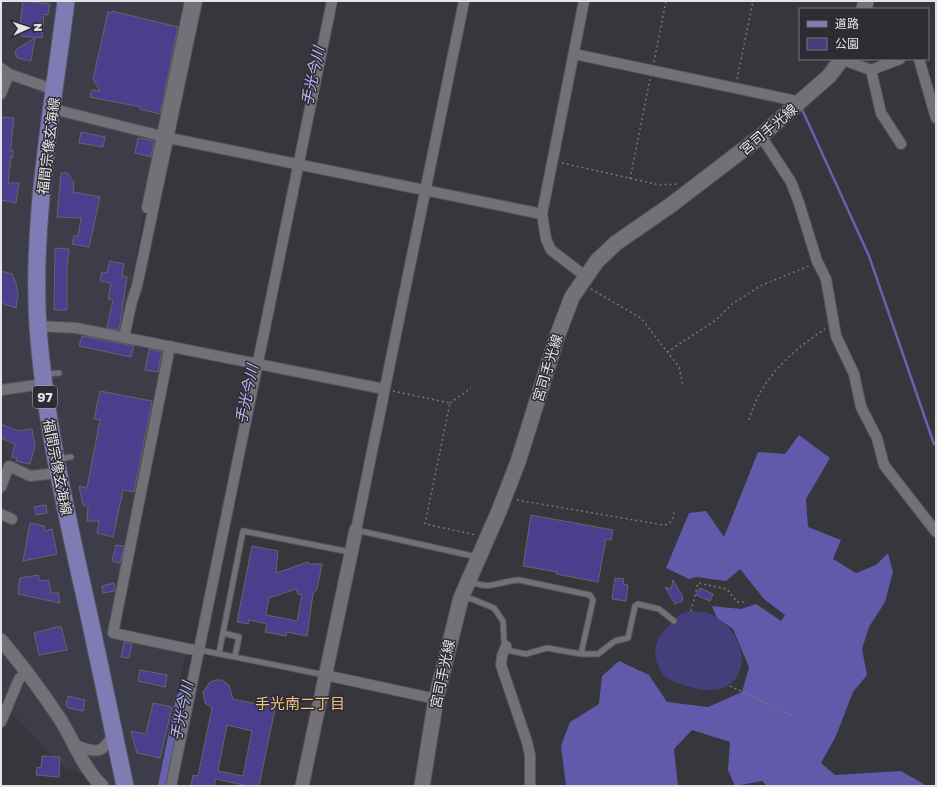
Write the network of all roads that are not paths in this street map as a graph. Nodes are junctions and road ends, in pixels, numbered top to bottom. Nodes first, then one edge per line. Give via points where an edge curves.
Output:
1 (66, 1) edge
2 (192, 1) edge
3 (332, 1) edge
4 (464, 1) edge
5 (584, 1) edge
6 (574, 54) junction
7 (840, 60) edge
8 (844, 60) edge
9 (897, 60) edge
10 (920, 60) edge
11 (872, 70) junction
12 (5, 71) edge
13 (931, 82) edge
14 (55, 90) junction
15 (1, 94) edge
16 (801, 102) junction
17 (52, 109) junction
18 (936, 118) edge
19 (761, 136) junction
20 (165, 137) junction
21 (901, 144) dead end
22 (296, 164) junction
23 (425, 191) junction
24 (542, 214) junction
25 (583, 280) junction
26 (38, 326) junction
27 (124, 337) junction
28 (170, 346) junction
29 (254, 363) junction
30 (48, 377) junction
31 (384, 389) junction
32 (1, 390) edge
33 (61, 463) junction
34 (1, 487) edge
35 (1, 514) edge
36 (12, 519) dead end
37 (356, 530) junction
38 (936, 532) edge
39 (350, 552) junction
40 (478, 557) junction
41 (468, 580) junction
42 (461, 598) junction
43 (674, 621) dead end
44 (223, 633) junction
45 (1, 640) edge
46 (506, 646) junction
47 (196, 650) junction
48 (219, 653) junction
49 (581, 654) junction
50 (235, 656) junction
51 (27, 672) junction
52 (325, 675) junction
53 (436, 699) junction
54 (1, 722) edge
55 (114, 733) junction
56 (75, 745) junction
57 (102, 786) edge
58 (126, 786) edge
59 (171, 786) edge
60 (302, 786) edge
61 (422, 786) edge
62 (530, 786) edge

1 - 14 main road, 福間宗像玄海線 / 97
2 - 20 street
3 - 22 street
4 - 23 street
5 - 6 street
6 - 16 street
6 - 24 street
7 - 16 main road, 宮司手光線 via 829,76
8 - 11 street
9 - 11 street
10 - 13 street
11 - 21 street via 881,113
12 - 14 street
12 - 15 street
13 - 18 street
14 - 17 main road, 福間宗像玄海線 / 97
16 - 19 main road, 宮司手光線
17 - 20 street
17 - 26 main road, 福間宗像玄海線 / 97 via 37,251
19 - 25 main road, 宮司手光線 via 671,205 616,243 597,261
19 - 38 street via 791,182 799,203 817,261 826,279 833,325 854,374 861,407 877,438 884,465
20 - 22 street
20 - 27 street via 137,286
22 - 23 street
22 - 29 street
23 - 24 street
23 - 31 street
24 - 25 street via 546,239 552,250
25 - 40 main road, 宮司手光線 via 565,314 518,462
26 - 27 street via 76,328
26 - 30 main road, 福間宗像玄海線 / 97
27 - 28 street
28 - 29 street
28 - 47 street via 113,633
29 - 31 street
29 - 47 street
30 - 32 street
30 - 33 main road, 福間宗像玄海線 / 97
31 - 37 street
33 - 34 street via 30,476 9,466
33 - 55 main road, 福間宗像玄海線 / 97
35 - 36 street
37 - 39 street
37 - 40 lane
39 - 44 lane via 243,531
39 - 52 street
40 - 41 main road, 宮司手光線
41 - 42 main road, 宮司手光線
41 - 49 lane via 478,586 494,586 509,580 519,580 590,595 593,600
42 - 46 lane via 472,599 494,608 503,621
42 - 53 main road, 宮司手光線
43 - 49 lane via 659,609 638,604 634,606 628,638 616,641 598,654
44 - 48 lane
44 - 50 lane via 239,637
45 - 51 street
46 - 49 lane via 526,654 547,648
46 - 62 street via 501,665 527,742 530,755
47 - 48 lane
47 - 59 street
48 - 50 lane
50 - 52 lane
51 - 54 street via 19,679
51 - 56 street
52 - 53 street
52 - 60 street
53 - 61 main road, 宮司手光線
55 - 56 street via 105,749 100,751
55 - 58 main road, 福間宗像玄海線 / 97
56 - 57 street via 91,774

